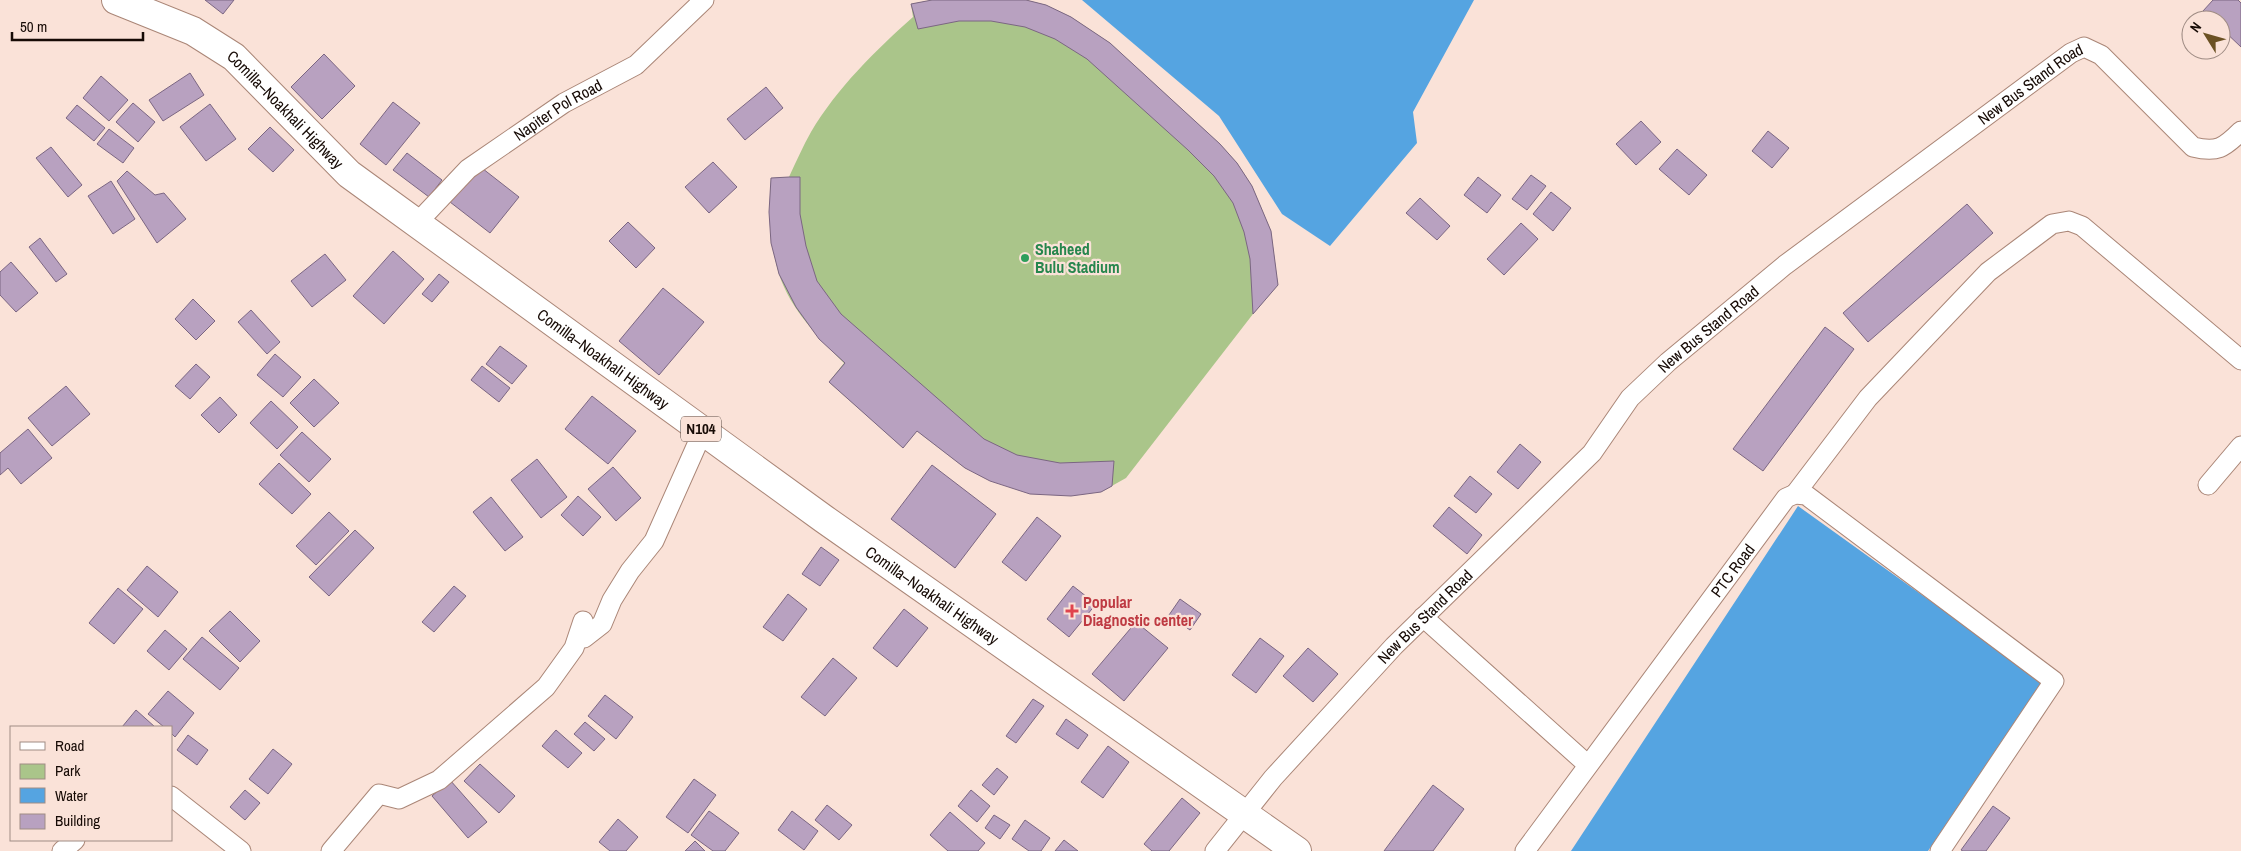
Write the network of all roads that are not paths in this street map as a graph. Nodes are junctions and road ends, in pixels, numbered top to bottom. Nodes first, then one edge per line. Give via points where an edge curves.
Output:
1 (116, 0) edge
2 (704, 0) edge
3 (2241, 131) edge
4 (416, 223) junction
5 (2241, 360) edge
6 (703, 431) junction
7 (2241, 446) edge
8 (2208, 485) dead end
9 (1795, 494) junction
10 (1423, 618) junction
11 (1588, 765) junction
12 (172, 797) edge
13 (1244, 814) junction
14 (74, 841) edge
15 (62, 851) edge
16 (241, 851) edge
17 (331, 851) edge
18 (1215, 851) edge
19 (1297, 851) edge
20 (1525, 851) edge
21 (1940, 851) edge

1 - 4 highway, Comilla–Noakhali Highway / N104 via 193,31 234,57 349,174
2 - 4 street, Napiter Pol Road via 636,64 564,103 468,169
3 - 10 street, New Bus Stand Road via 2226,146 2206,150 2193,146 2101,55 2084,47 2071,53 1784,266 1668,362 1630,398 1592,453
4 - 6 highway, Comilla–Noakhali Highway / N104
5 - 9 street, PTC Road via 2082,226 2069,221 2052,224 1982,279 1868,398
6 - 13 highway, Comilla–Noakhali Highway / N104
6 - 17 street via 654,541 630,571 602,624 584,638 583,622 574,648 546,687 439,780 400,799 379,794
7 - 8 street
9 - 11 street, PTC Road via 1786,498
9 - 21 street via 1806,495 2054,681
10 - 11 street
10 - 13 street, New Bus Stand Road via 1273,778
11 - 20 street, PTC Road
12 - 16 street
13 - 18 street, New Bus Stand Road
13 - 19 highway, Comilla–Noakhali Highway / N104
14 - 15 street

